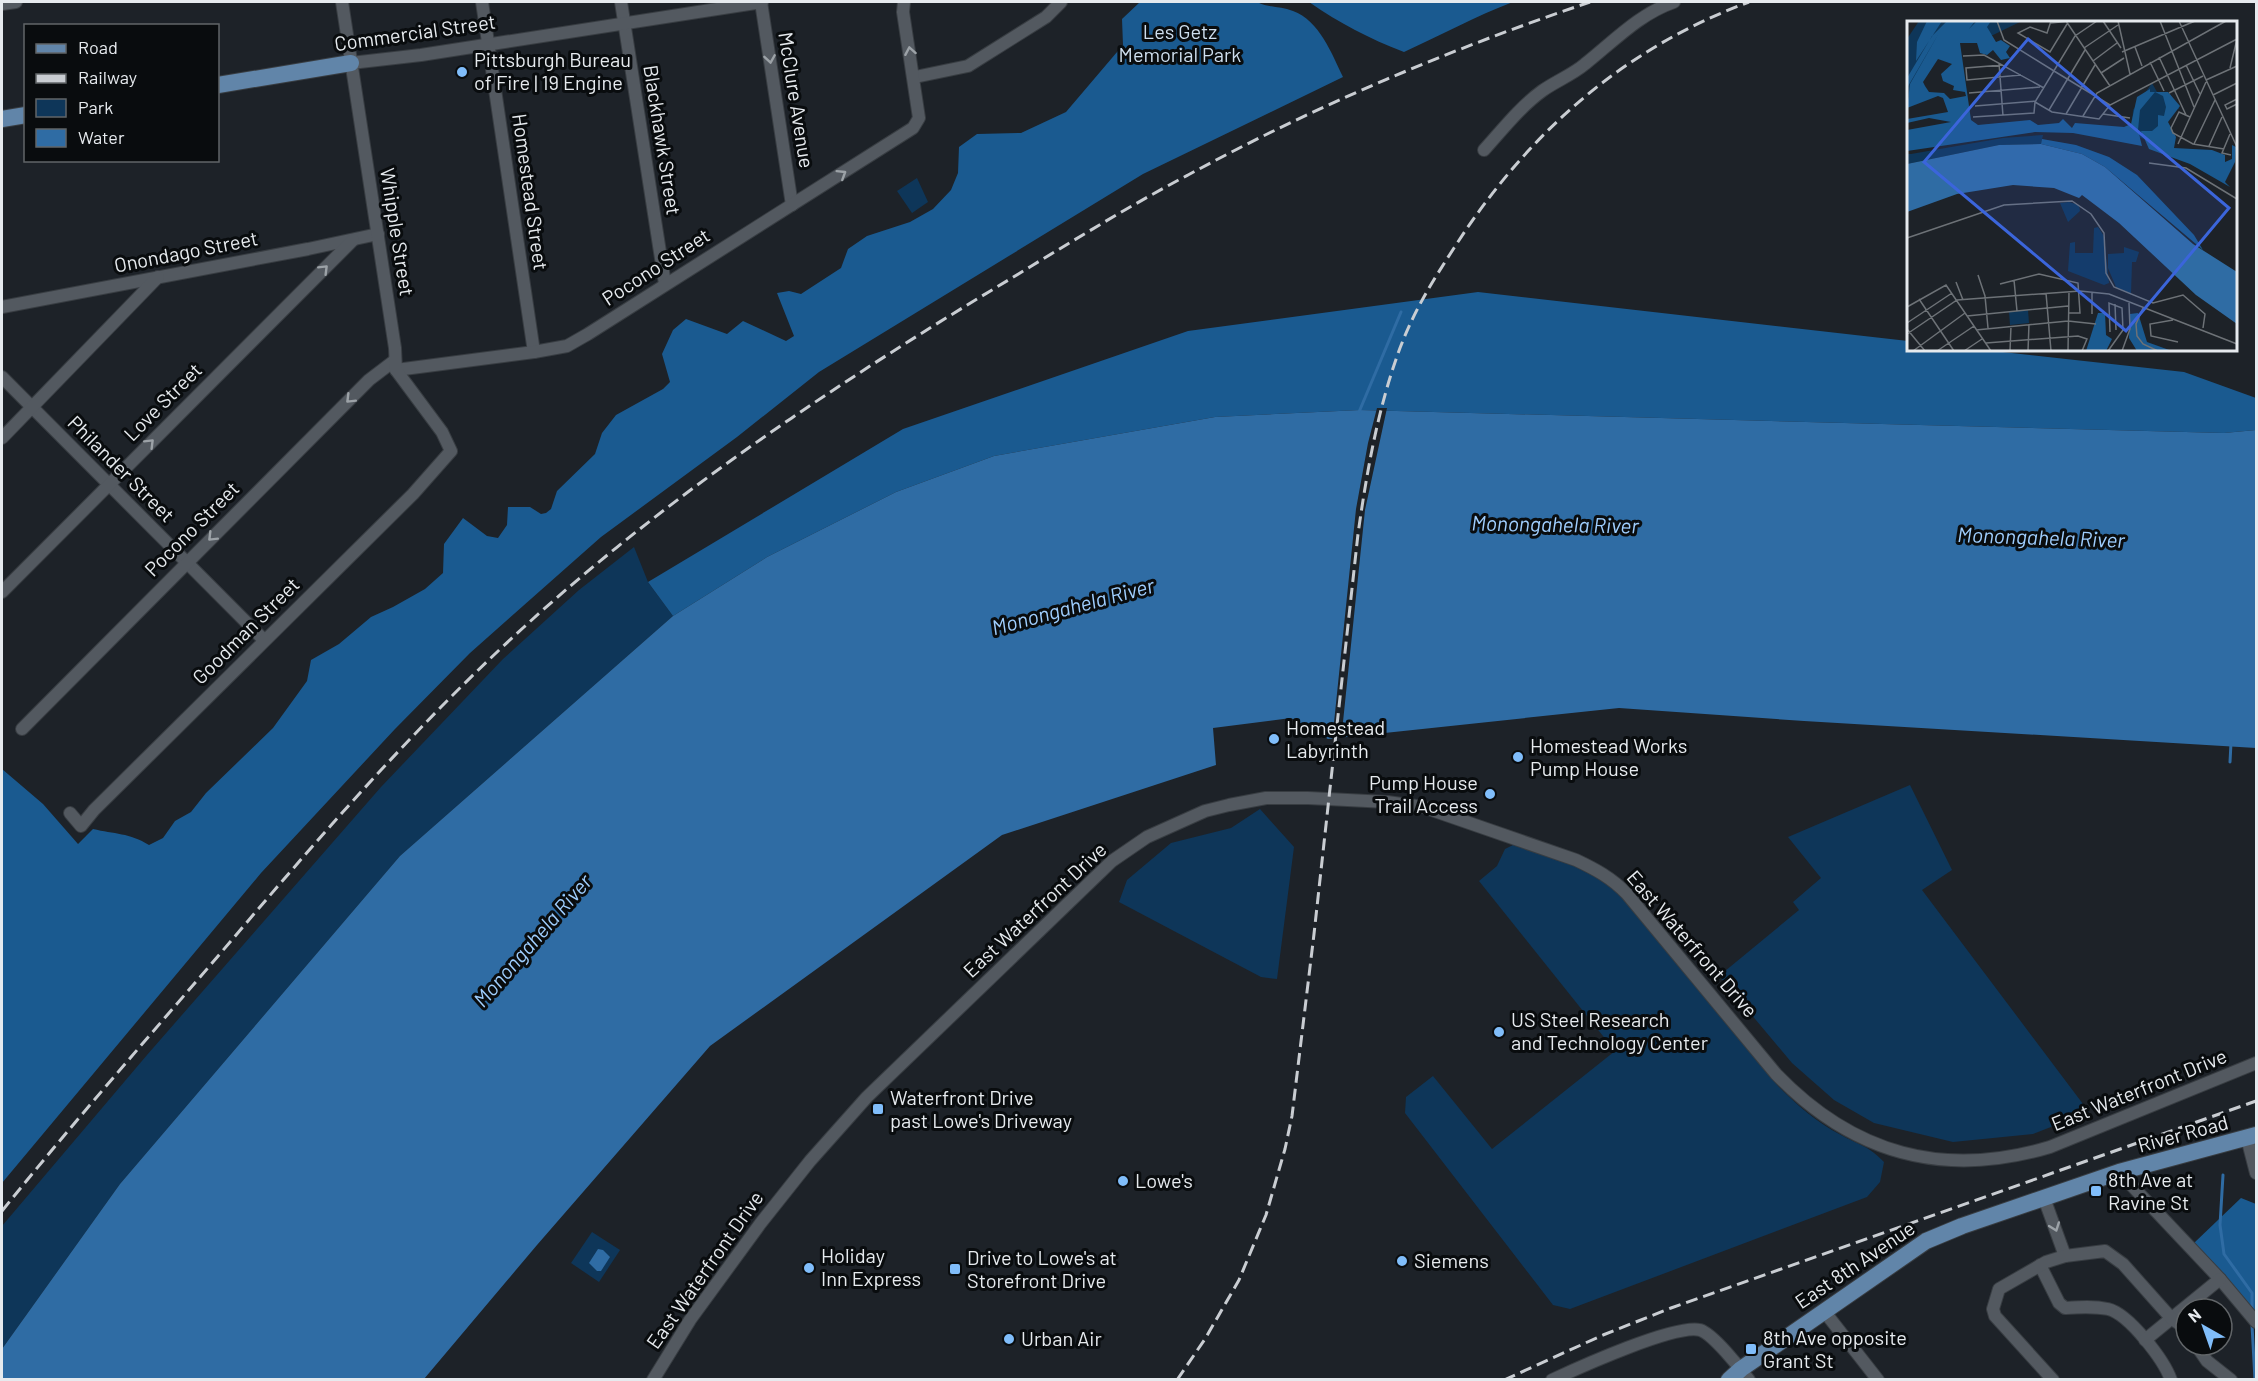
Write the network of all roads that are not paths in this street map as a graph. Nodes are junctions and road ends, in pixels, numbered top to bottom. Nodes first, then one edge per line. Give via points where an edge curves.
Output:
1 (16, 2) edge
2 (342, 2) edge
3 (482, 2) edge
4 (621, 2) edge
5 (761, 2) edge
6 (904, 2) edge
7 (1061, 2) edge
8 (1674, 2) edge
9 (2, 4) edge
10 (624, 24) junction
11 (489, 44) junction
12 (351, 63) junction
13 (915, 77) junction
14 (219, 85) edge
15 (24, 115) edge
16 (2, 119) edge
17 (1484, 150) dead end
18 (792, 205) junction
19 (378, 234) junction
20 (353, 240) junction
21 (158, 277) junction
22 (665, 284) junction
23 (2, 307) edge
24 (534, 352) junction
25 (395, 366) junction
26 (2, 376) edge
27 (32, 408) junction
28 (2, 438) edge
29 (109, 484) junction
30 (187, 562) junction
31 (2, 592) edge
32 (264, 640) junction
33 (22, 729) dead end
34 (70, 813) dead end
35 (2256, 1063) edge
36 (2252, 1137) edge
37 (2119, 1172) junction
38 (2256, 1173) edge
39 (2044, 1198) junction
40 (2065, 1256) junction
41 (2040, 1265) junction
42 (2220, 1279) junction
43 (1824, 1311) junction
44 (2253, 1318) edge
45 (2172, 1319) junction
46 (2145, 1340) junction
47 (2204, 1357) edge
48 (1740, 1376) edge
49 (1876, 1379) edge
50 (653, 1380) edge
51 (1552, 1380) edge
52 (2054, 1380) edge
53 (2171, 1380) edge
54 (2230, 1380) edge

1 - 9 street
2 - 12 street, Whipple Street
3 - 11 street, Homestead Street
4 - 10 street, Blackhawk Street
5 - 10 street, Commercial Street
5 -> 18 street, McClure Avenue
13 -> 6 street
7 - 13 street via 1046,17 968,66
8 - 17 street via 1641,18 1584,65 1542,91
10 - 11 street, Commercial Street
10 - 22 street, Blackhawk Street
11 - 12 street, Commercial Street
11 - 24 street, Homestead Street
12 - 14 main road, Commercial Street
12 - 19 street, Whipple Street
18 -> 13 street, Pocono Street via 913,128 920,118
15 - 16 main road
18 - 22 street, Pocono Street
19 - 20 street, Onondago Street
19 - 25 street, Whipple Street
20 - 21 street, Onondago Street
29 -> 20 street, Love Street
21 - 23 street, Onondago Street
21 - 27 street
22 - 24 street, Pocono Street via 567,346
24 - 25 street, Pocono Street
25 -> 30 street, Pocono Street via 369,380
25 - 32 street, Goodman Street via 451,451 413,494
26 - 27 street, Philander Street
27 - 28 street
27 - 29 street, Philander Street
29 - 30 street, Philander Street
29 - 31 street, Love Street
30 - 32 street, Philander Street
30 - 33 street, Pocono Street
32 - 34 street, Goodman Street via 81,826
35 - 50 street, East Waterfront Drive via 2030,1153 1962,1161 1919,1157 1869,1142 1828,1120 1794,1092 1628,894 1608,876 1576,860 1423,807 1308,798 1266,798 1229,805 1167,827 1112,861 900,1064 810,1161 690,1320
36 - 37 main road, River Road
36 - 38 street
37 - 39 main road, East 8th Avenue
37 - 42 street
39 -> 40 street
39 - 43 main road, East 8th Avenue via 1926,1241
40 - 41 street
40 - 45 street via 2105,1251 2124,1264
41 - 46 street via 2059,1303 2066,1308 2111,1310
41 - 52 street via 1999,1289 1993,1309 1995,1316
42 - 44 street
42 - 45 street
43 - 48 main road, East 8th Avenue
43 - 49 street
45 - 46 street
46 - 53 street
47 - 54 street
48 - 51 street via 1719,1345 1702,1330 1683,1329

